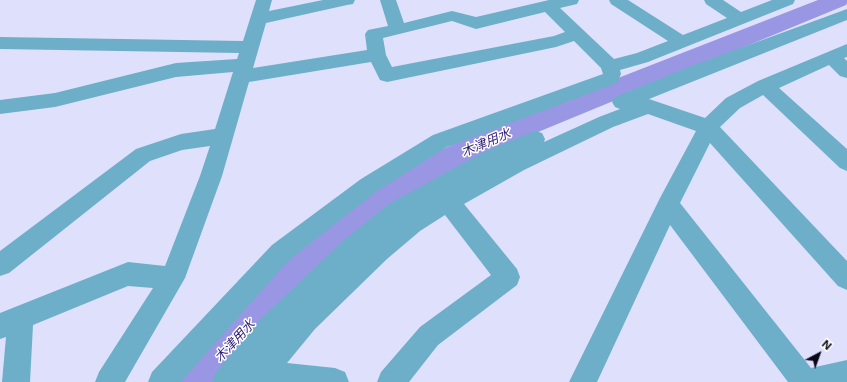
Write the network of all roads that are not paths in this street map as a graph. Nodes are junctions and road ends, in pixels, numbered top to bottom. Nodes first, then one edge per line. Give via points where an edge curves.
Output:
1 (264, 0) edge
2 (347, 0) edge
3 (388, 0) edge
4 (571, 0) edge
5 (617, 0) edge
6 (712, 0) edge
7 (784, 0) edge
8 (518, 6) edge
9 (549, 6) junction
10 (847, 14) edge
11 (258, 19) junction
12 (740, 19) junction
13 (398, 30) junction
14 (577, 34) junction
15 (682, 42) junction
16 (0, 43) edge
17 (839, 54) edge
18 (377, 55) junction
19 (245, 63) junction
20 (610, 66) junction
21 (847, 70) edge
22 (765, 86) junction
23 (0, 107) edge
24 (708, 127) junction
25 (223, 136) junction
26 (847, 162) edge
27 (448, 202) junction
28 (668, 205) junction
29 (0, 265) edge
30 (173, 278) junction
31 (847, 278) edge
32 (10, 322) edge
33 (847, 374) edge
34 (257, 378) edge
35 (16, 382) edge
36 (109, 382) edge
37 (162, 382) edge
38 (226, 382) edge
39 (335, 382) edge
40 (391, 382) edge
41 (583, 382) edge
42 (805, 382) edge
43 (812, 382) edge

1 - 11 street
2 - 11 street
3 - 13 street
4 - 9 street
5 - 15 street
6 - 12 street
7 - 12 street
8 - 9 street
8 - 13 street via 476,23 452,16
9 - 14 street
10 - 38 street via 700,70 491,158 396,211 352,248 270,328
11 - 19 street
12 - 15 street
13 - 18 street via 374,34
14 - 18 street via 556,41 387,75
14 - 20 street
15 - 20 street via 642,58
16 - 19 street
17 - 21 street
17 - 22 street
18 - 19 street
19 - 23 street via 176,70 55,100
19 - 25 street
20 - 37 street via 610,78 440,141 369,185 280,253
22 - 24 street via 733,103
22 - 26 street
24 - 27 street via 648,106 606,122 517,164
24 - 28 street
24 - 31 street
25 - 29 street via 181,142 143,155
25 - 30 street
27 - 34 street via 412,224 378,251 306,320
27 - 40 street via 508,277 429,336
28 - 41 street
28 - 42 street
30 - 32 street via 128,274
30 - 36 street
32 - 35 street
33 - 43 street
34 - 39 street

